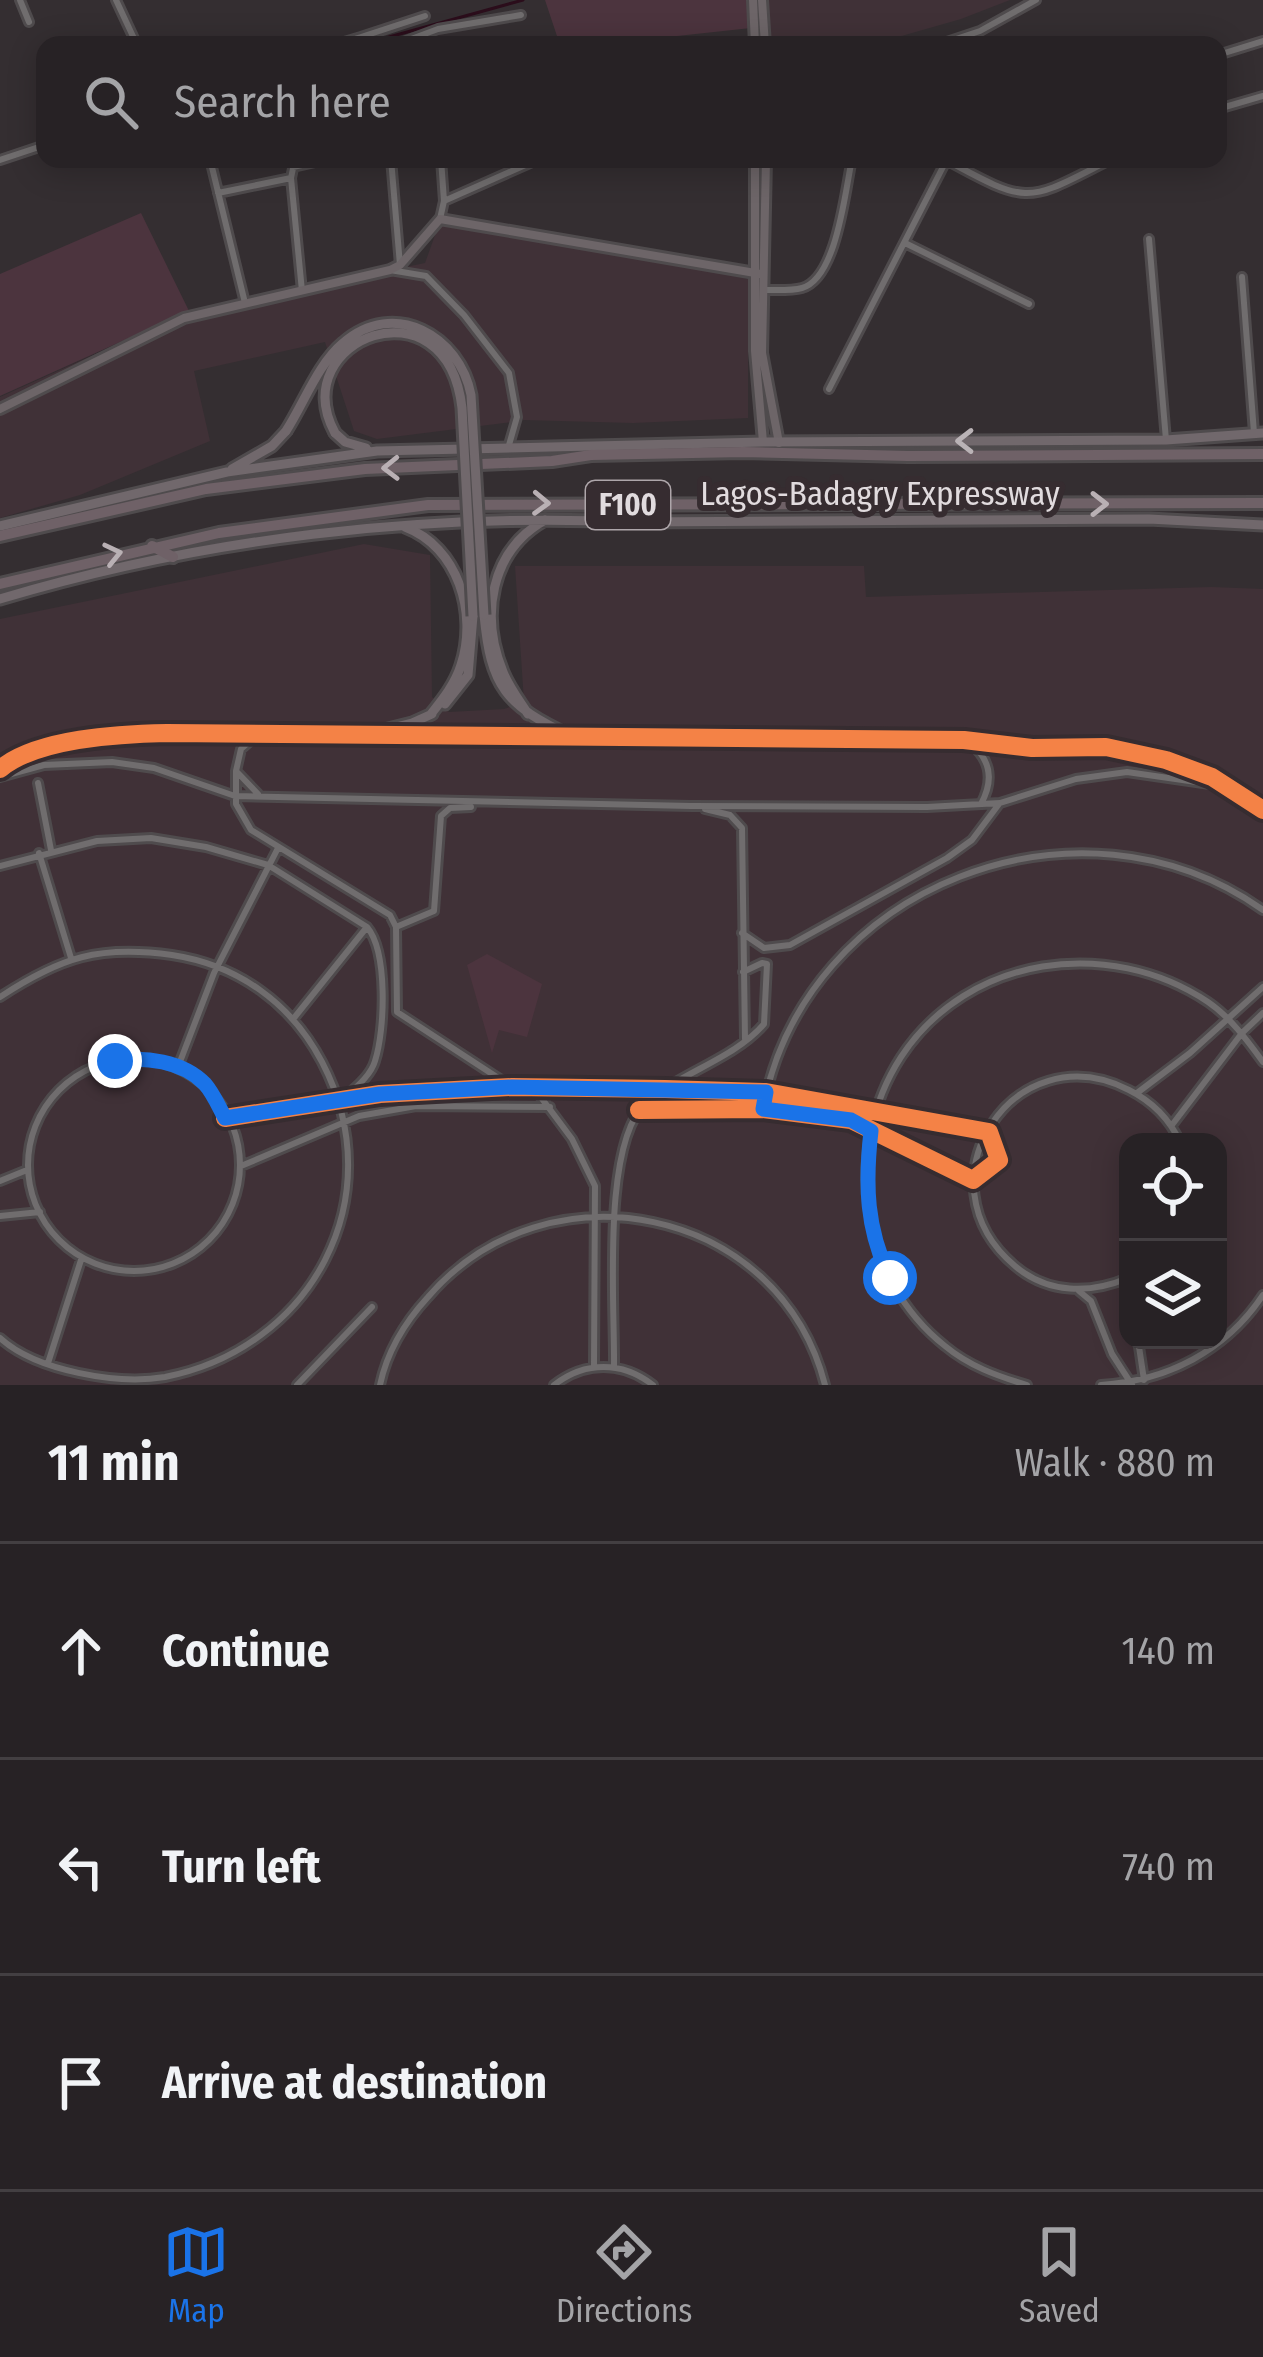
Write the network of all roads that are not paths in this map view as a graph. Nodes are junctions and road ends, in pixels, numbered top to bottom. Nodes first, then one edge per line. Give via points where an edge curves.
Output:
1 (20, 0) edge
2 (116, 0) edge
3 (757, 0) edge
4 (1036, 0) edge
5 (520, 15) dead end
6 (424, 16) dead end
7 (29, 22) dead end
8 (980, 31) junction
9 (133, 36) edge
10 (376, 36) edge
11 (419, 36) edge
12 (755, 36) edge
13 (763, 36) edge
14 (965, 36) edge
15 (981, 36) edge
16 (1263, 41) edge
17 (1227, 52) edge
18 (1263, 96) edge
19 (1227, 106) edge
20 (36, 148) edge
21 (0, 160) edge
22 (212, 168) edge
23 (293, 168) edge
24 (392, 168) edge
25 (442, 168) edge
26 (519, 168) edge
27 (756, 168) edge
28 (765, 168) edge
29 (850, 168) edge
30 (942, 168) edge
31 (961, 168) edge
32 (1094, 168) edge
33 (291, 178) junction
34 (218, 193) junction
35 (444, 201) junction
36 (440, 219) junction
37 (759, 220) junction
38 (1149, 239) dead end
39 (904, 243) junction
40 (395, 268) junction
41 (757, 274) junction
42 (1242, 277) dead end
43 (758, 290) junction
44 (302, 291) junction
45 (245, 303) junction
46 (1029, 304) dead end
47 (829, 389) dead end
48 (0, 409) edge
49 (1258, 433) edge
50 (1166, 440) junction
51 (763, 442) junction
52 (779, 444) junction
53 (509, 445) junction
54 (377, 451) junction
55 (1263, 454) edge
56 (227, 472) junction
57 (1263, 503) edge
58 (547, 518) junction
59 (399, 525) junction
60 (1263, 525) edge
61 (0, 526) edge
62 (0, 536) edge
63 (152, 546) junction
64 (173, 557) junction
65 (0, 584) edge
66 (0, 599) edge
67 (478, 615) junction
68 (431, 714) junction
69 (527, 714) junction
70 (261, 734) junction
71 (368, 734) junction
72 (571, 736) junction
73 (964, 740) junction
74 (236, 771) junction
75 (0, 773) edge
76 (38, 783) dead end
77 (1228, 786) junction
78 (235, 796) junction
79 (262, 796) junction
80 (1000, 803) junction
81 (488, 804) junction
82 (981, 804) junction
83 (691, 806) junction
84 (1263, 811) edge
85 (278, 848) junction
86 (51, 850) junction
87 (39, 853) junction
88 (268, 865) junction
89 (0, 866) edge
90 (1263, 910) edge
91 (367, 927) junction
92 (396, 927) junction
93 (742, 933) junction
94 (71, 958) junction
95 (219, 964) junction
96 (743, 972) junction
97 (1263, 987) edge
98 (0, 997) edge
99 (1263, 1013) edge
100 (294, 1018) junction
101 (1226, 1018) junction
102 (1242, 1033) junction
103 (746, 1039) junction
104 (1263, 1062) edge
105 (178, 1067) junction
106 (512, 1087) junction
107 (534, 1088) junction
108 (665, 1089) junction
109 (766, 1092) junction
110 (1137, 1094) junction
111 (339, 1101) junction
112 (550, 1107) junction
113 (763, 1109) junction
114 (639, 1110) junction
115 (875, 1110) junction
116 (225, 1118) junction
117 (345, 1123) junction
118 (1172, 1125) junction
119 (871, 1131) junction
120 (986, 1132) junction
121 (1176, 1133) edge
122 (242, 1166) junction
123 (27, 1171) junction
124 (973, 1180) junction
125 (0, 1181) edge
126 (40, 1212) junction
127 (616, 1215) junction
128 (0, 1216) edge
129 (597, 1216) junction
130 (81, 1260) junction
131 (1119, 1282) edge
132 (1079, 1291) junction
133 (1263, 1295) edge
134 (372, 1307) dead end
135 (2, 1344) edge
136 (1139, 1349) edge
137 (48, 1363) junction
138 (594, 1366) junction
139 (614, 1366) junction
140 (77, 1373) junction
141 (1144, 1380) junction
142 (76, 1385) edge
143 (297, 1385) edge
144 (380, 1385) edge
145 (554, 1385) edge
146 (653, 1385) edge
147 (825, 1385) edge
148 (1027, 1385) edge
149 (1102, 1385) edge
150 (1132, 1385) edge

1 - 7 street
2 - 9 street
3 - 12 main road
3 - 13 main road
4 - 8 street
5 - 11 street
6 - 10 street
8 - 14 street
8 - 15 street
16 - 17 street
18 - 19 street
20 - 21 street
22 - 34 street
23 - 33 street
24 - 40 street
25 - 35 street
26 - 35 street
27 - 37 main road
28 - 37 main road
29 - 43 street via 823,273 801,289
30 - 39 street
31 - 32 street via 1018,195
33 - 34 street
33 - 44 street
34 - 45 street
35 - 36 street
36 - 40 main road
36 - 41 main road
37 - 41 main road
38 - 50 street
39 - 46 street
39 - 47 street
40 - 44 main road
40 - 53 street via 426,276 508,373 517,417
41 - 43 main road
42 - 49 street
43 - 51 main road
43 - 52 main road
44 - 45 main road
45 - 48 main road via 184,318
49 - 50 main road, Lagos-Badagry Expressway
50 -> 52 main road, Lagos-Badagry Expressway
51 - 52 main road, Lagos-Badagry Expressway
51 - 53 main road, Lagos-Badagry Expressway
53 - 54 main road, Lagos-Badagry Expressway
54 - 56 main road, Lagos-Badagry Expressway
54 - 67 main road, bridge via 335,433 326,385 361,340 414,334 433,345 459,381
55 -> 62 highway, Lagos-Badagry Expressway / F100 via 743,452 365,469 206,489
56 - 61 main road, Lagos-Badagry Expressway
56 - 67 main road, bridge via 286,431 351,336 398,323 441,340 463,367 471,395
63 -> 57 highway, Lagos-Badagry Expressway / F100 via 466,503
58 - 59 main road, Lagos-Badagry Expressway
58 - 60 main road, Lagos-Badagry Expressway
58 - 69 main road via 508,550 494,598 500,662
59 - 64 main road, Lagos-Badagry Expressway
59 - 68 main road via 442,549 463,597 463,659
63 - 64 highway
65 -> 63 highway, Lagos-Badagry Expressway / F100
64 - 66 main road, Lagos-Badagry Expressway
67 - 68 main road via 467,675
67 - 69 main road via 494,675
68 - 71 main road
69 - 72 main road
70 - 71 street
70 - 74 street via 244,745
70 - 75 street via 104,738 11,759
71 - 72 street
72 - 73 street
73 - 77 street via 1106,747
73 - 82 street via 989,770
74 - 78 street
74 - 79 street
75 - 78 street via 112,762
76 - 86 street
77 - 80 street via 1113,773
77 - 84 street
78 - 79 street
78 - 85 street via 251,830
79 - 81 street
80 - 82 street
80 - 93 street via 960,849 790,945 764,948
81 - 83 street
81 - 92 street via 441,816 436,907
82 - 83 street
83 - 93 street via 730,815 742,828
85 - 88 street
85 - 92 street via 386,911
86 - 87 street
86 - 88 street via 151,838
87 - 89 street
87 - 94 street
88 - 91 street
88 - 95 street
90 - 109 street via 1209,879 1125,854 1042,855 979,869 934,886 852,944 800,1012
91 - 100 street
91 - 111 street via 376,942 383,1012 375,1061
92 - 106 street via 397,1012
93 - 96 street
94 - 95 street via 144,951
94 - 98 street
95 - 100 street
95 - 105 street
96 - 103 street
96 - 103 street via 767,964 764,1024
97 - 101 street
99 - 102 street
100 - 111 street
101 - 102 street
101 - 110 street
101 - 115 street via 1141,969 1098,962 1034,967 950,1005 902,1056
102 - 104 street
102 - 118 street
103 - 108 street
105 - 116 street via 204,1084
105 - 123 street via 135,1058 72,1078 34,1128
106 - 107 street
106 - 111 street
107 - 108 street
107 - 112 street
108 - 109 street
108 - 114 street
109 - 113 street
109 - 115 street
110 - 118 street
110 - 120 street via 1090,1076 1047,1082 1007,1105
111 - 116 street
111 - 117 street
112 - 117 street via 416,1106
112 - 129 street via 591,1175
113 - 114 street
113 - 119 street via 851,1120
114 - 127 street via 619,1162
115 - 119 street
115 - 120 street
116 - 122 street
117 - 122 street
117 - 140 street via 346,1196 337,1235 297,1304 268,1332 197,1370 117,1380
118 - 121 street
119 - 124 street
119 - 148 street via 869,1217 903,1301 967,1361
120 - 124 street
120 - 124 street via 999,1160
122 - 130 street via 222,1225 174,1264 143,1271
123 - 125 street
123 - 126 street
124 - 132 street via 978,1215 996,1250 1024,1274
126 - 128 street
126 - 130 street
127 - 129 street
127 - 139 street
127 - 147 street via 694,1234 755,1270 799,1323
129 - 138 street
129 - 144 street via 535,1226 472,1256 404,1328
130 - 137 street
131 - 132 street
132 - 150 street
133 - 141 street via 1216,1345
134 - 143 street
135 - 137 street
136 - 141 street
137 - 140 street
138 - 139 street
138 - 145 street
139 - 146 street
140 - 142 street
141 - 150 street
149 - 150 street

